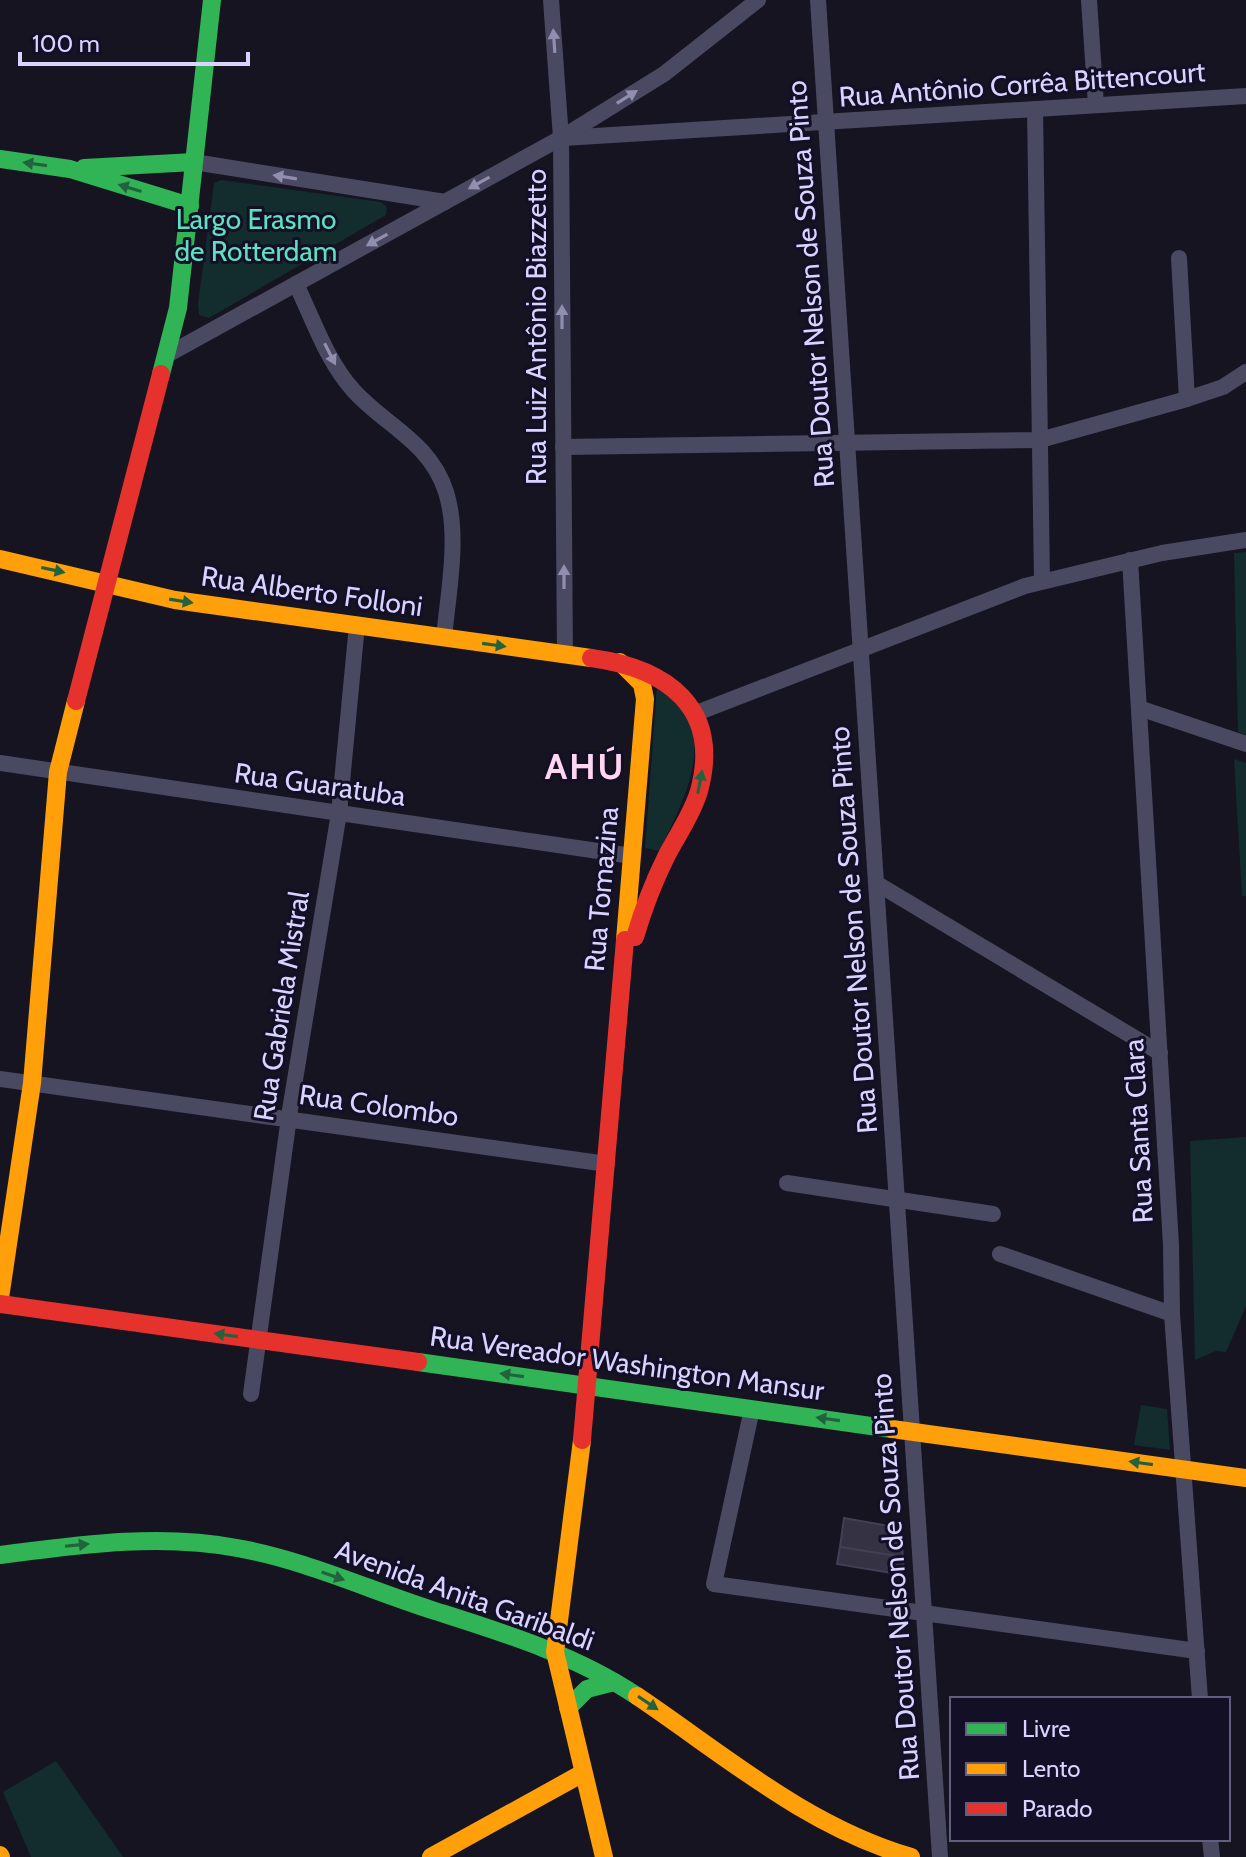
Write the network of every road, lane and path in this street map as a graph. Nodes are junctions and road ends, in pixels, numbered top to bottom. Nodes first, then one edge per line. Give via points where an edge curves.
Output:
1 (212, 0) edge
2 (551, 0) edge
3 (758, 0) edge
4 (818, 0) edge
5 (1089, 0) edge
6 (1246, 96) edge
7 (1096, 105) junction
8 (1035, 109) junction
9 (826, 122) junction
10 (561, 138) junction
11 (0, 159) edge
12 (194, 162) junction
13 (70, 169) junction
14 (445, 202) junction
15 (190, 206) junction
16 (1179, 258) dead end
17 (296, 284) junction
18 (167, 355) junction
19 (1246, 372) edge
20 (1187, 399) junction
21 (1040, 440) junction
22 (847, 443) junction
23 (563, 447) junction
24 (1246, 540) edge
25 (0, 559) edge
26 (1130, 560) junction
27 (1042, 581) junction
28 (106, 582) junction
29 (357, 625) junction
30 (444, 638) junction
31 (861, 650) junction
32 (565, 655) junction
33 (620, 662) junction
34 (1139, 708) junction
35 (694, 714) junction
36 (1246, 744) edge
37 (0, 763) edge
38 (58, 772) junction
39 (339, 813) junction
40 (668, 853) junction
41 (632, 856) junction
42 (876, 883) junction
43 (619, 1009) junction
44 (1160, 1053) junction
45 (0, 1079) edge
46 (32, 1083) junction
47 (289, 1119) junction
48 (607, 1164) junction
49 (787, 1183) dead end
50 (896, 1199) junction
51 (993, 1214) dead end
52 (1000, 1254) dead end
53 (0, 1301) edge
54 (1172, 1314) junction
55 (258, 1340) junction
56 (589, 1386) junction
57 (251, 1394) dead end
58 (752, 1409) junction
59 (912, 1431) junction
60 (1183, 1469) junction
61 (1246, 1478) edge
62 (0, 1555) edge
63 (923, 1613) junction
64 (1197, 1651) junction
65 (555, 1652) junction
66 (614, 1682) junction
67 (1200, 1697) edge
68 (568, 1708) junction
69 (583, 1773) junction
70 (431, 1857) edge
71 (604, 1857) edge
72 (911, 1857) edge
73 (940, 1857) edge

1 - 12 main road
10 -> 2 street, Rua Luiz Antônio Biazzetto
10 -> 3 street via 664,74
4 - 9 street, Rua Doutor Nelson de Souza Pinto
5 - 7 street
6 - 7 street, Rua Antônio Corrêa Bittencourt
7 - 8 street, Rua Antônio Corrêa Bittencourt
8 - 9 street, Rua Antônio Corrêa Bittencourt
8 - 21 street
9 - 10 street, Rua Antônio Corrêa Bittencourt
9 - 22 street, Rua Doutor Nelson de Souza Pinto
10 -> 14 street
23 -> 10 street, Rua Luiz Antônio Biazzetto
13 -> 11 main road
12 - 13 main road
14 -> 12 street
12 - 15 main road
15 -> 13 main road
14 -> 17 street
15 - 18 main road
16 - 20 street
17 - 18 street
17 -> 30 street via 340,373 369,406 416,442 438,472 451,515
18 - 28 main road
19 - 20 street via 1223,387
20 - 21 street
21 - 22 street
21 - 27 street
22 - 23 street
22 - 31 street, Rua Doutor Nelson de Souza Pinto
32 -> 23 street, Rua Luiz Antônio Biazzetto
24 - 26 street
25 -> 28 main road, Rua Alberto Folloni
26 - 27 street
26 - 34 street, Rua Santa Clara
27 - 31 street
28 -> 29 main road, Rua Alberto Folloni via 175,600
28 - 38 main road
29 - 30 main road, Rua Alberto Folloni
29 - 39 street, Rua Gabriela Mistral
30 -> 32 main road, Rua Alberto Folloni
31 - 35 street
31 - 42 street, Rua Doutor Nelson de Souza Pinto
32 - 33 main road, Rua Alberto Folloni
33 - 35 main road via 660,674
33 - 41 main road, Rua Tomazina via 642,684 645,699
34 - 36 street
34 - 44 street, Rua Santa Clara
40 -> 35 main road, Rua Tomazina via 691,812 702,774
37 - 38 street, Rua Guaratuba
38 - 39 street, Rua Guaratuba
38 - 46 main road
39 - 41 street, Rua Guaratuba
39 - 47 street, Rua Gabriela Mistral
40 - 41 main road
40 - 43 main road, Rua Tomazina via 633,942
41 - 43 main road, Rua Tomazina
42 - 44 street
42 - 50 street, Rua Doutor Nelson de Souza Pinto
43 - 48 main road, Rua Tomazina
44 - 54 street, Rua Santa Clara
45 - 46 street, Rua Colombo
46 - 47 street, Rua Colombo
46 - 53 main road
47 - 48 street, Rua Colombo
47 - 55 street, Rua Gabriela Mistral
48 - 56 main road, Rua Tomazina
49 - 50 street
50 - 51 street
50 - 59 street, Rua Doutor Nelson de Souza Pinto
52 - 54 street
55 -> 53 main road, Rua Vereador Washington Mansur
54 - 60 street, Rua Santa Clara
56 -> 55 main road, Rua Vereador Washington Mansur
55 - 57 street, Rua Gabriela Mistral
56 - 58 main road, Rua Vereador Washington Mansur
56 - 65 main road, Rua Tomazina
59 -> 58 main road, Rua Vereador Washington Mansur
58 - 63 street via 714,1584
60 -> 59 main road, Rua Vereador Washington Mansur
59 - 63 street, Rua Doutor Nelson de Souza Pinto
60 - 61 main road, Rua Vereador Washington Mansur
60 - 64 street, Rua Santa Clara
62 -> 65 main road, Avenida Anita Garibaldi via 142,1541 240,1548
63 - 64 street
63 - 73 street, Rua Doutor Nelson de Souza Pinto
64 - 67 street, Rua Santa Clara
65 - 66 main road, Avenida Anita Garibaldi
65 - 68 main road
66 - 68 main road via 587,1689
66 -> 72 main road, Avenida Anita Garibaldi via 826,1825 867,1845
68 - 69 main road
69 - 70 main road
69 - 71 main road

